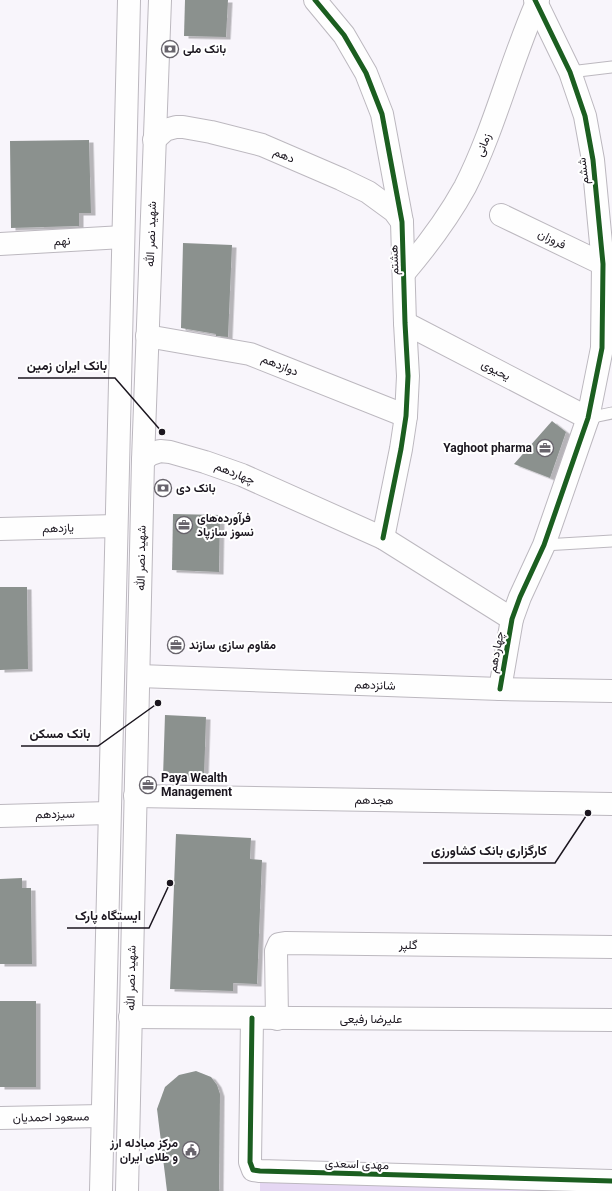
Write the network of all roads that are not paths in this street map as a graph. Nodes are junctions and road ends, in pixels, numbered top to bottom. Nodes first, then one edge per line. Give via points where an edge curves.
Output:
1 (129, 0) edge
2 (160, 0) edge
3 (314, 0) edge
4 (536, 1) edge
5 (612, 67) edge
6 (570, 72) junction
7 (154, 140) junction
8 (500, 215) dead end
9 (402, 222) junction
10 (123, 238) junction
11 (0, 244) edge
12 (603, 264) junction
13 (404, 274) junction
14 (405, 323) junction
15 (147, 336) junction
16 (612, 413) edge
17 (406, 416) junction
18 (588, 418) junction
19 (143, 460) junction
20 (116, 526) junction
21 (0, 529) edge
22 (383, 538) junction
23 (612, 541) edge
24 (544, 545) junction
25 (512, 619) junction
26 (139, 676) junction
27 (500, 689) junction
28 (612, 691) edge
29 (135, 796) junction
30 (612, 804) edge
31 (109, 813) junction
32 (0, 816) edge
33 (612, 947) edge
34 (130, 1017) junction
35 (252, 1018) junction
36 (277, 1019) junction
37 (612, 1020) edge
38 (102, 1116) junction
39 (128, 1117) junction
40 (0, 1118) edge
41 (612, 1181) edge
42 (101, 1191) edge
43 (127, 1191) edge

1 - 10 street, شهید نصر الله
2 - 7 street, شهید نصر الله
3 - 9 street, هشتم via 344,35 368,80 382,114
4 - 6 street, ششم
4 - 13 street, زمانی via 480,154 465,186 428,246
5 - 6 lane
6 - 12 street, ششم via 585,116 593,160
7 - 9 street, دهم via 165,130 183,127 262,145 368,192 394,211
7 - 15 street, شهید نصر الله
8 - 12 street, فروزان
9 - 13 street, هشتم
10 - 11 street, نهم
10 - 20 street, شهید نصر الله
12 - 18 street, ششم via 602,348
13 - 14 street, هشتم
14 - 17 street, هشتم via 408,376
14 - 18 street, یحیوی
15 - 17 street, دوازدهم via 250,354
15 - 19 street, شهید نصر الله
16 - 18 lane
17 - 22 street, هشتم
18 - 24 street, ششم
19 - 22 street, چهاردهم via 160,451 205,462 242,475
19 - 26 street, شهید نصر الله
20 - 21 street, یازدهم
20 - 31 street, شهید نصر الله
22 - 25 street, چهاردهم
23 - 24 lane
24 - 25 street, ششم
25 - 27 street, چهاردهم
26 - 27 street, شانزدهم
26 - 29 street, شهید نصر الله
27 - 28 street, شانزدهم
29 - 30 street, هجدهم
29 - 34 street, شهید نصر الله
31 - 32 street, سیزدهم
31 - 38 street, شهید نصر الله
33 - 36 street, گلپر via 279,944 276,951
34 - 35 street, علیرضا رفیعی
34 - 39 street, شهید نصر الله
35 - 36 street, علیرضا رفیعی
35 - 41 street, مهدی اسعدی via 250,1162 253,1170
36 - 37 street, علیرضا رفیعی
38 - 39 street, مسعود احمدیان
38 - 40 street, مسعود احمدیان
38 - 42 street, شهید نصر الله
39 - 43 street, شهید نصر الله

